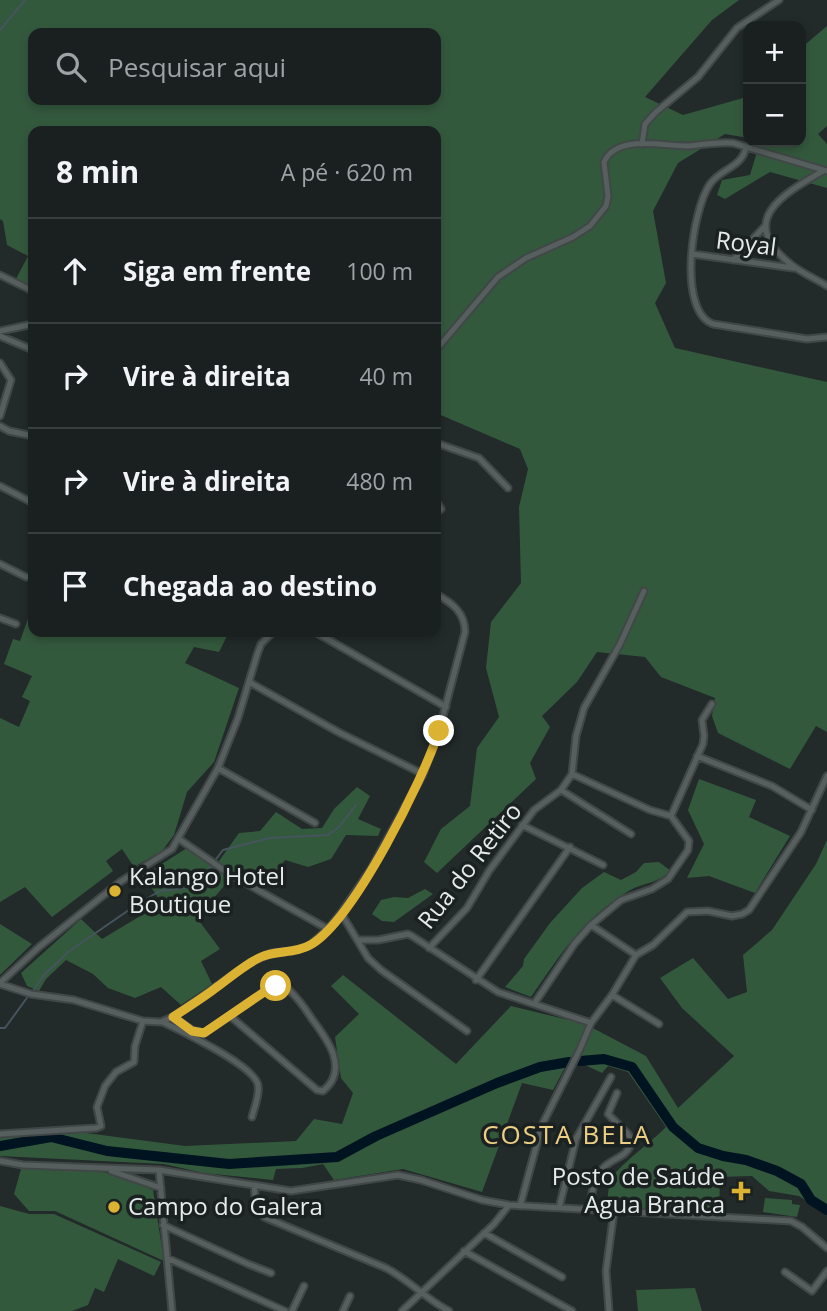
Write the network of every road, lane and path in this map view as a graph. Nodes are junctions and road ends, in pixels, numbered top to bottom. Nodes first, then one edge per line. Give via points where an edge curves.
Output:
1 (779, 0) edge
2 (642, 144) junction
3 (743, 146) edge
4 (746, 147) joint
5 (825, 171) edge
6 (766, 225) junction
7 (692, 254) junction
8 (733, 260) junction
9 (795, 268) junction
10 (0, 275) edge
11 (827, 286) edge
12 (28, 288) edge
13 (28, 325) edge
14 (0, 333) edge
15 (827, 337) edge
16 (441, 344) edge
17 (28, 348) edge
18 (0, 363) edge
19 (0, 416) edge
20 (0, 426) edge
21 (28, 435) edge
22 (441, 445) edge
23 (0, 486) edge
24 (508, 488) dead end
25 (28, 500) edge
26 (0, 564) edge
27 (26, 577) dead end
28 (643, 591) dead end
29 (441, 598) edge
30 (0, 618) edge
31 (16, 624) dead end
32 (268, 637) edge
33 (324, 637) edge
34 (249, 681) junction
35 (712, 704) dead end
36 (446, 707) junction
37 (697, 756) junction
38 (218, 768) junction
39 (423, 774) junction
40 (572, 774) junction
41 (827, 776) edge
42 (561, 790) junction
43 (812, 810) junction
44 (671, 816) junction
45 (315, 823) dead end
46 (523, 825) junction
47 (631, 834) dead end
48 (179, 839) junction
49 (570, 847) junction
50 (603, 864) dead end
51 (341, 913) junction
52 (592, 925) junction
53 (328, 929) junction
54 (358, 940) junction
55 (429, 948) junction
56 (636, 955) junction
57 (476, 980) junction
58 (0, 983) edge
59 (612, 995) junction
60 (534, 1004) junction
61 (230, 1016) junction
62 (173, 1017) junction
63 (143, 1021) junction
64 (163, 1022) junction
65 (591, 1023) junction
66 (659, 1024) dead end
67 (467, 1031) dead end
68 (611, 1077) dead end
69 (617, 1093) dead end
70 (253, 1117) dead end
71 (0, 1133) edge
72 (0, 1161) edge
73 (105, 1169) junction
74 (159, 1170) junction
75 (254, 1185) junction
76 (161, 1188) junction
77 (509, 1205) junction
78 (520, 1206) junction
79 (559, 1208) junction
80 (589, 1209) junction
81 (614, 1211) junction
82 (163, 1225) junction
83 (484, 1233) junction
84 (827, 1248) edge
85 (464, 1251) junction
86 (167, 1258) junction
87 (827, 1271) edge
88 (785, 1272) dead end
89 (271, 1273) dead end
90 (562, 1277) dead end
91 (304, 1286) dead end
92 (420, 1292) junction
93 (350, 1296) dead end
94 (172, 1311) edge
95 (285, 1311) edge
96 (292, 1311) edge
97 (343, 1311) edge
98 (402, 1311) edge
99 (449, 1311) edge
100 (572, 1311) edge
101 (609, 1311) edge

1 - 2 street via 737,28 698,77 656,111 645,124
2 - 3 street via 721,142
2 - 16 street via 614,150 604,162 608,196 602,213 590,226 498,277
4 - 5 street
4 - 7 street via 743,158 710,184 697,216
5 - 6 street via 779,198
6 - 8 street
6 - 9 street via 776,251
7 - 8 street, Royal
7 - 15 street via 695,297 701,316 713,324 807,339
8 - 9 street, Royal
9 - 11 street
10 - 12 street
13 - 14 street
14 - 17 street
18 - 19 street via 11,380
20 - 21 street
22 - 24 street via 479,458
23 - 25 street
26 - 27 street
28 - 40 street, Rua do Retiro via 584,708
29 - 36 street via 463,619 465,632
30 - 31 street
32 - 34 street via 261,644
33 - 36 street
34 - 38 street
34 - 39 street
35 - 37 street via 702,720 704,740
36 - 39 street
37 - 43 street via 772,786
37 - 44 street
38 - 45 street
38 - 48 street
39 - 51 street
40 - 42 street, Rua do Retiro
40 - 44 street
41 - 43 street
42 - 46 street, Rua do Retiro via 534,810
42 - 47 street
43 - 56 street via 748,910 732,916 687,912
44 - 52 street via 689,846 675,872 662,884 621,900
46 - 49 street
46 - 55 street, Rua do Retiro via 467,908
48 - 53 street via 231,875
48 - 58 street via 172,849 120,882 49,939
49 - 50 street
49 - 57 street
51 - 53 street
51 - 54 street
52 - 56 street
52 - 60 street
53 - 62 street via 309,946 251,962
54 - 55 street via 408,934
54 - 67 street via 381,971
55 - 57 street
56 - 59 street
57 - 60 street
58 - 63 street
59 - 65 street
59 - 66 street
60 - 65 street
61 - 61 street via 270,988 288,989 333,1048 336,1068 329,1086 317,1090
61 - 62 street via 198,1033
62 - 64 street
63 - 64 street
63 - 71 street via 134,1062 111,1078 99,1100 101,1126
64 - 70 street via 232,1059 255,1078 258,1091
65 - 78 street via 541,1125
68 - 79 street via 576,1139
69 - 80 street via 608,1114 632,1141 627,1153 597,1177
72 - 73 street
73 - 74 street
73 - 76 street
74 - 75 street
74 - 76 street
75 - 77 street via 306,1190 398,1175
75 - 92 street via 256,1205 264,1217 386,1268
76 - 82 street
77 - 78 street
77 - 83 street
78 - 79 street
79 - 80 street
80 - 81 street
81 - 84 street via 791,1221
81 - 101 street via 606,1271
82 - 86 street
82 - 89 street
83 - 85 street
83 - 90 street
85 - 92 street
85 - 100 street
86 - 94 street
86 - 95 street
87 - 88 street via 813,1291
91 - 96 street
92 - 98 street
92 - 99 street
93 - 97 street

